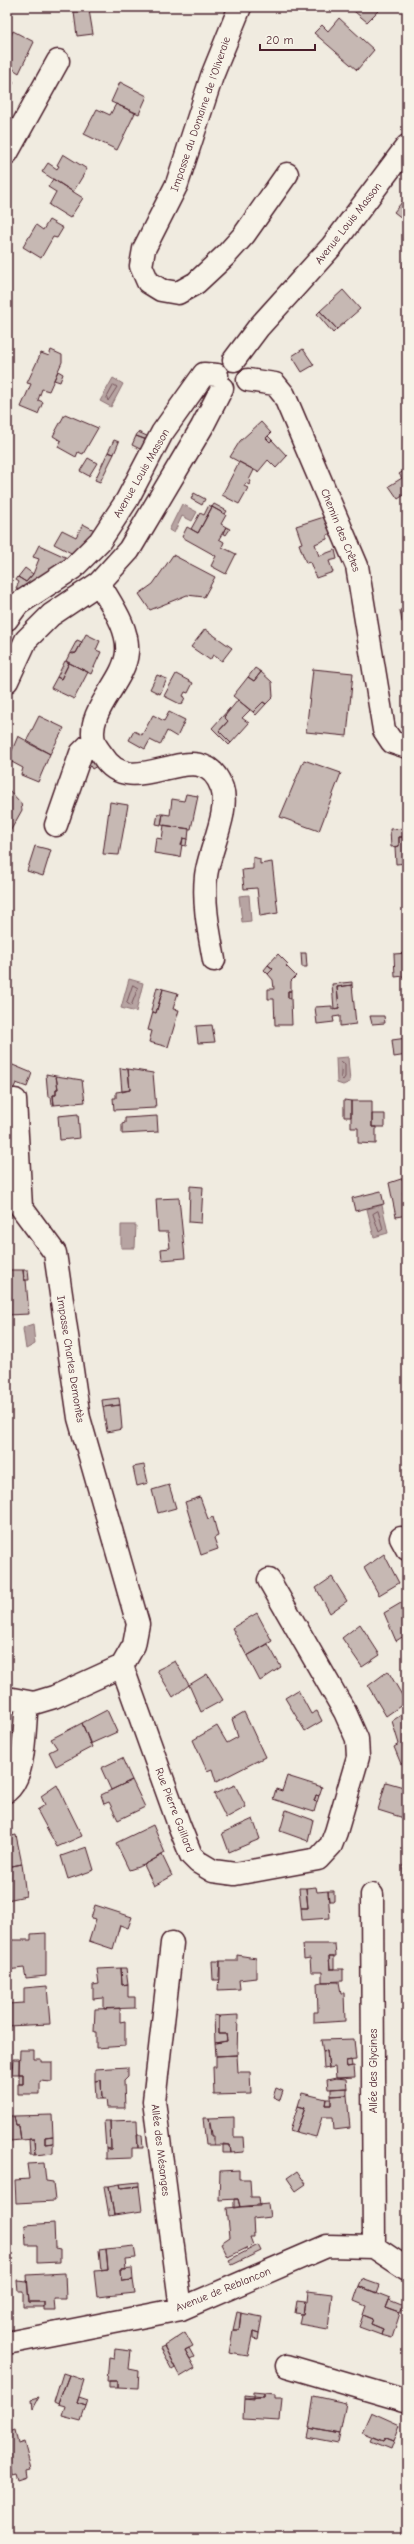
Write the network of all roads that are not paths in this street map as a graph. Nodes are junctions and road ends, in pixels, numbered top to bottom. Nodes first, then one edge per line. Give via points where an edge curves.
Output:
1 (240, 7) edge
2 (58, 60) dead end
3 (407, 146) edge
4 (7, 153) edge
5 (287, 174) dead end
6 (233, 377) junction
7 (98, 583) junction
8 (7, 619) edge
9 (7, 681) edge
10 (94, 740) junction
11 (407, 747) edge
12 (56, 825) dead end
13 (214, 960) dead end
14 (15, 1100) dead end
15 (269, 1580) dead end
16 (122, 1666) junction
17 (17, 1701) edge
18 (7, 1791) edge
19 (372, 1895) dead end
20 (172, 1943) dead end
21 (374, 2247) junction
22 (407, 2269) edge
23 (181, 2308) junction
24 (7, 2343) edge
25 (287, 2366) dead end
26 (407, 2401) edge

1 - 5 street, Impasse du Domaine de l'Oliveraie via 212,76 177,184 144,249 141,266 148,282 161,290 178,293 196,283 244,235
2 - 4 street
3 - 6 street, Avenue Louis Masson via 332,246 255,333
6 - 7 street, Avenue Louis Masson via 129,550
6 - 8 street, Avenue Louis Masson via 204,374 162,433 127,500 100,541 73,568 18,604
6 - 11 street, Chemin des Crêtes via 275,384 284,395 357,566 384,730 392,742
7 - 9 street, Avenue Louis Masson via 51,615 26,640
7 - 10 street via 122,624 128,651 122,672 96,719
10 - 12 street via 81,753
10 - 13 street via 109,765 122,774 146,773 175,765 197,764 211,770 222,787 225,804 206,876 206,913
14 - 16 street, Impasse Charles Demontès via 21,1207 55,1253 79,1418 138,1624 134,1645
15 - 16 street, Rue Pierre Gaillard via 345,1712 357,1738 358,1756 338,1824 331,1845 318,1859 235,1874 213,1871 198,1862 191,1855 179,1825
16 - 17 street via 54,1697
17 - 18 street via 19,1774 13,1786
19 - 21 street, Allée des Glycines
20 - 23 street, Allée des Mésanges via 154,2101
21 - 22 street
21 - 23 street, Avenue de Reblancon via 327,2246
23 - 24 street, Avenue de Reblancon
25 - 26 street

